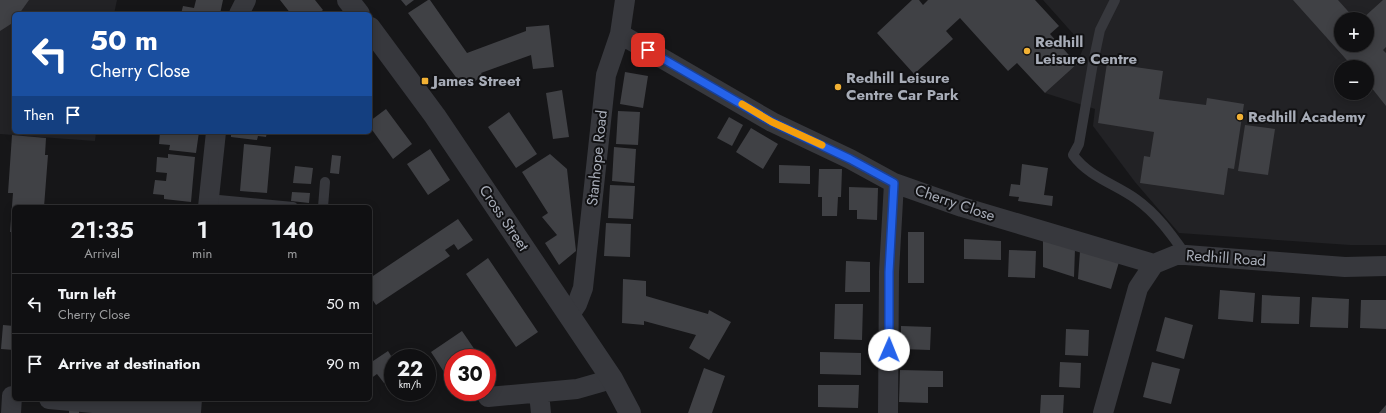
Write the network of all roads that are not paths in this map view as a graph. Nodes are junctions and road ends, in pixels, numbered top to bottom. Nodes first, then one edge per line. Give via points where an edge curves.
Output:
1 (246, 0) edge
2 (348, 0) edge
3 (625, 0) edge
4 (1115, 0) edge
5 (240, 12) edge
6 (357, 12) edge
7 (372, 31) edge
8 (620, 34) junction
9 (216, 134) edge
10 (325, 182) dead end
11 (894, 183) junction
12 (208, 203) edge
13 (250, 205) edge
14 (323, 205) edge
15 (1186, 254) junction
16 (1154, 264) junction
17 (1386, 266) edge
18 (570, 316) junction
19 (612, 379) junction
20 (539, 393) junction
21 (496, 396) edge
22 (58, 401) edge
23 (192, 405) edge
24 (83, 407) edge
25 (147, 410) edge
26 (541, 413) edge
27 (630, 413) edge
28 (888, 413) edge
29 (1103, 413) edge

1 - 5 street
2 - 6 street
3 - 8 street, Stanhope Road
4 - 15 lane via 1100,30 1079,144 1074,154 1092,174 1151,210
7 - 18 street, Cross Street via 435,116
8 - 11 street, Cherry Close via 772,122
8 - 18 street, Stanhope Road via 606,76 583,288
9 - 12 street
10 - 14 lane
11 - 16 street, Cherry Close via 962,207
11 - 28 street via 889,272
12 - 13 lane
15 - 16 street, Redhill Road via 1176,255
15 - 17 street, Redhill Road via 1346,267
16 - 29 street via 1138,288
18 - 19 street, Cross Street
19 - 20 street via 577,389
19 - 27 street, Cross Street
20 - 21 street
20 - 26 street
22 - 24 street
23 - 25 street
24 - 25 street

